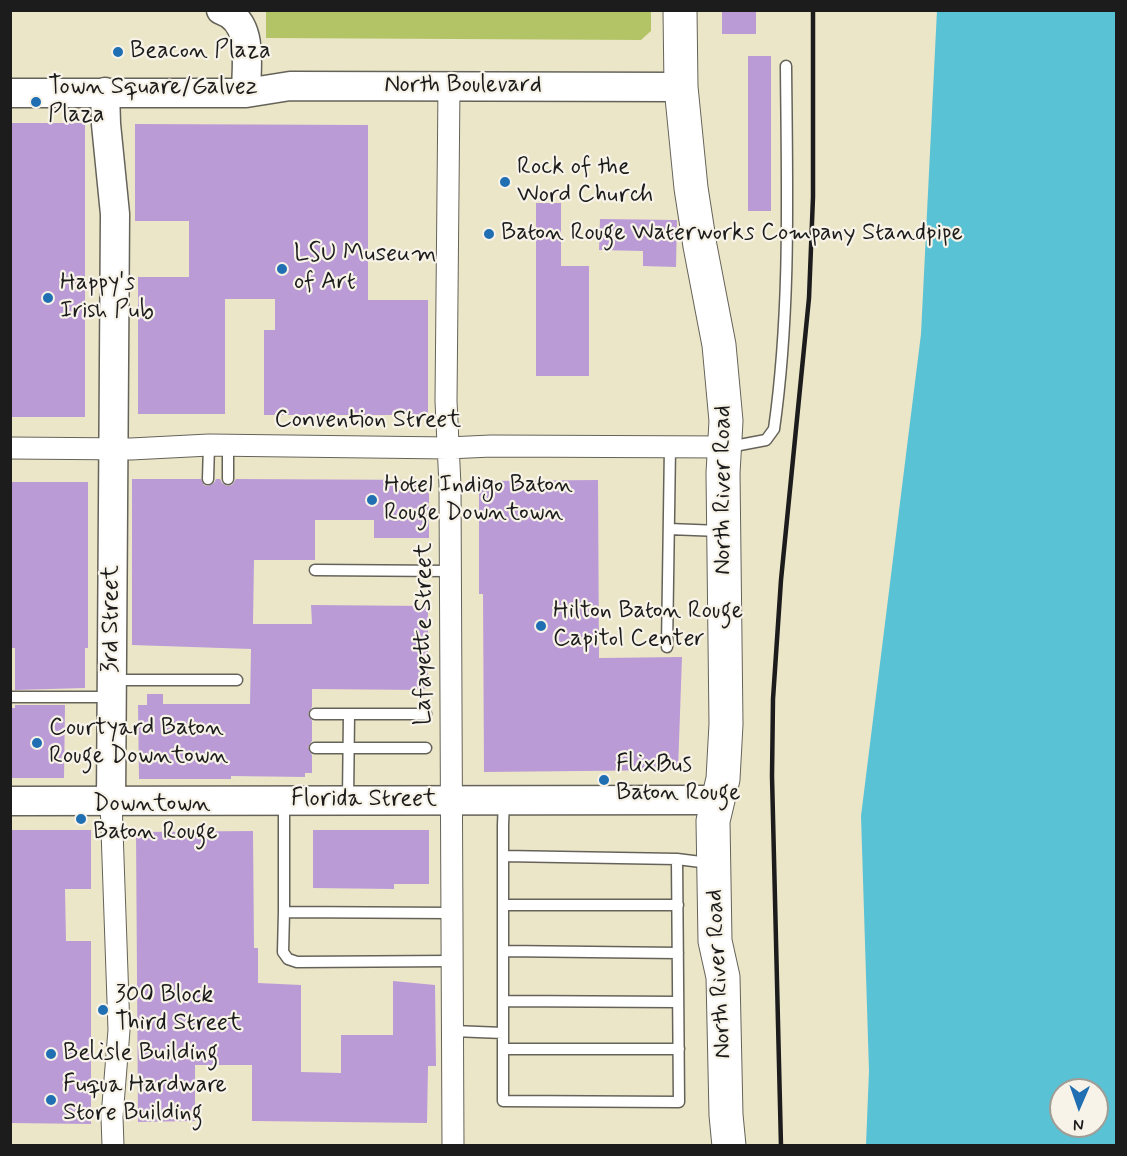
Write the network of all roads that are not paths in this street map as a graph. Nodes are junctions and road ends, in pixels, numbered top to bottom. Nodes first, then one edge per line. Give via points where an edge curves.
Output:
1 (680, 10) edge
2 (235, 15) edge
3 (786, 66) dead end
4 (449, 86) junction
5 (681, 87) junction
6 (105, 92) junction
7 (10, 93) edge
8 (246, 93) junction
9 (219, 445) junction
10 (670, 447) junction
11 (725, 447) junction
12 (10, 448) edge
13 (113, 448) junction
14 (448, 448) junction
15 (208, 479) dead end
16 (228, 479) dead end
17 (669, 529) junction
18 (724, 531) junction
19 (315, 570) dead end
20 (450, 571) junction
21 (667, 647) dead end
22 (237, 680) dead end
23 (111, 688) junction
24 (10, 697) edge
25 (315, 714) dead end
26 (349, 714) junction
27 (426, 714) dead end
28 (315, 748) dead end
29 (348, 748) junction
30 (426, 748) dead end
31 (284, 800) junction
32 (348, 800) junction
33 (451, 800) junction
34 (504, 800) junction
35 (718, 800) junction
36 (10, 801) edge
37 (111, 801) junction
38 (503, 856) junction
39 (677, 859) junction
40 (714, 862) junction
41 (503, 905) junction
42 (678, 905) junction
43 (284, 912) junction
44 (452, 913) junction
45 (503, 951) junction
46 (678, 953) junction
47 (452, 961) junction
48 (503, 1001) junction
49 (678, 1002) junction
50 (453, 1031) junction
51 (503, 1033) junction
52 (503, 1049) junction
53 (679, 1050) junction
54 (113, 1146) edge
55 (453, 1146) edge
56 (729, 1146) edge

1 - 5 main road, North River Road
2 - 8 street via 245,43
3 - 11 lane via 785,309 774,429 766,440
4 - 5 street, North Boulevard
4 - 8 street, North Boulevard via 290,86
4 - 14 street, Lafayette Street
5 - 11 main road, North River Road via 699,246 721,357
6 - 7 street, North Boulevard
6 - 8 street, North Boulevard
6 - 13 street, 3rd Street via 115,214
9 - 13 street, Convention Street
9 - 14 street, Convention Street
9 - 15 lane
9 - 16 lane
10 - 11 street, Convention Street
10 - 14 street, Convention Street
10 - 17 lane
11 - 18 main road, North River Road
12 - 13 street, Convention Street
13 - 23 street, 3rd Street
14 - 20 street, Lafayette Street
17 - 18 lane
17 - 21 lane
18 - 35 main road, North River Road via 726,724
19 - 20 lane
20 - 33 street, Lafayette Street
22 - 23 lane
23 - 24 lane
23 - 37 street, 3rd Street
25 - 26 lane
26 - 27 lane
26 - 29 lane
28 - 29 lane
29 - 30 lane
29 - 32 lane
31 - 32 street, Florida Street
31 - 37 street, Florida Street
31 - 43 lane
32 - 33 street, Florida Street
33 - 34 street, Florida Street
33 - 44 street, Lafayette Street
34 - 35 street, Florida Street
34 - 38 lane
35 - 40 main road, North River Road via 713,821
36 - 37 street, Florida Street
37 - 54 street, 3rd Street via 118,1030
38 - 39 lane
38 - 41 lane
39 - 40 lane
39 - 42 lane
40 - 56 main road, North River Road via 715,941 723,977
41 - 42 lane
41 - 45 lane
42 - 46 lane
43 - 44 lane
43 - 47 lane via 284,952 292,961
44 - 47 street, Lafayette Street
45 - 46 lane
45 - 48 lane
46 - 49 lane
47 - 50 street, Lafayette Street
48 - 49 lane
48 - 51 lane
49 - 53 lane
50 - 51 lane
50 - 55 street, Lafayette Street
51 - 52 lane
52 - 53 lane
52 - 53 lane via 503,1101 679,1102

